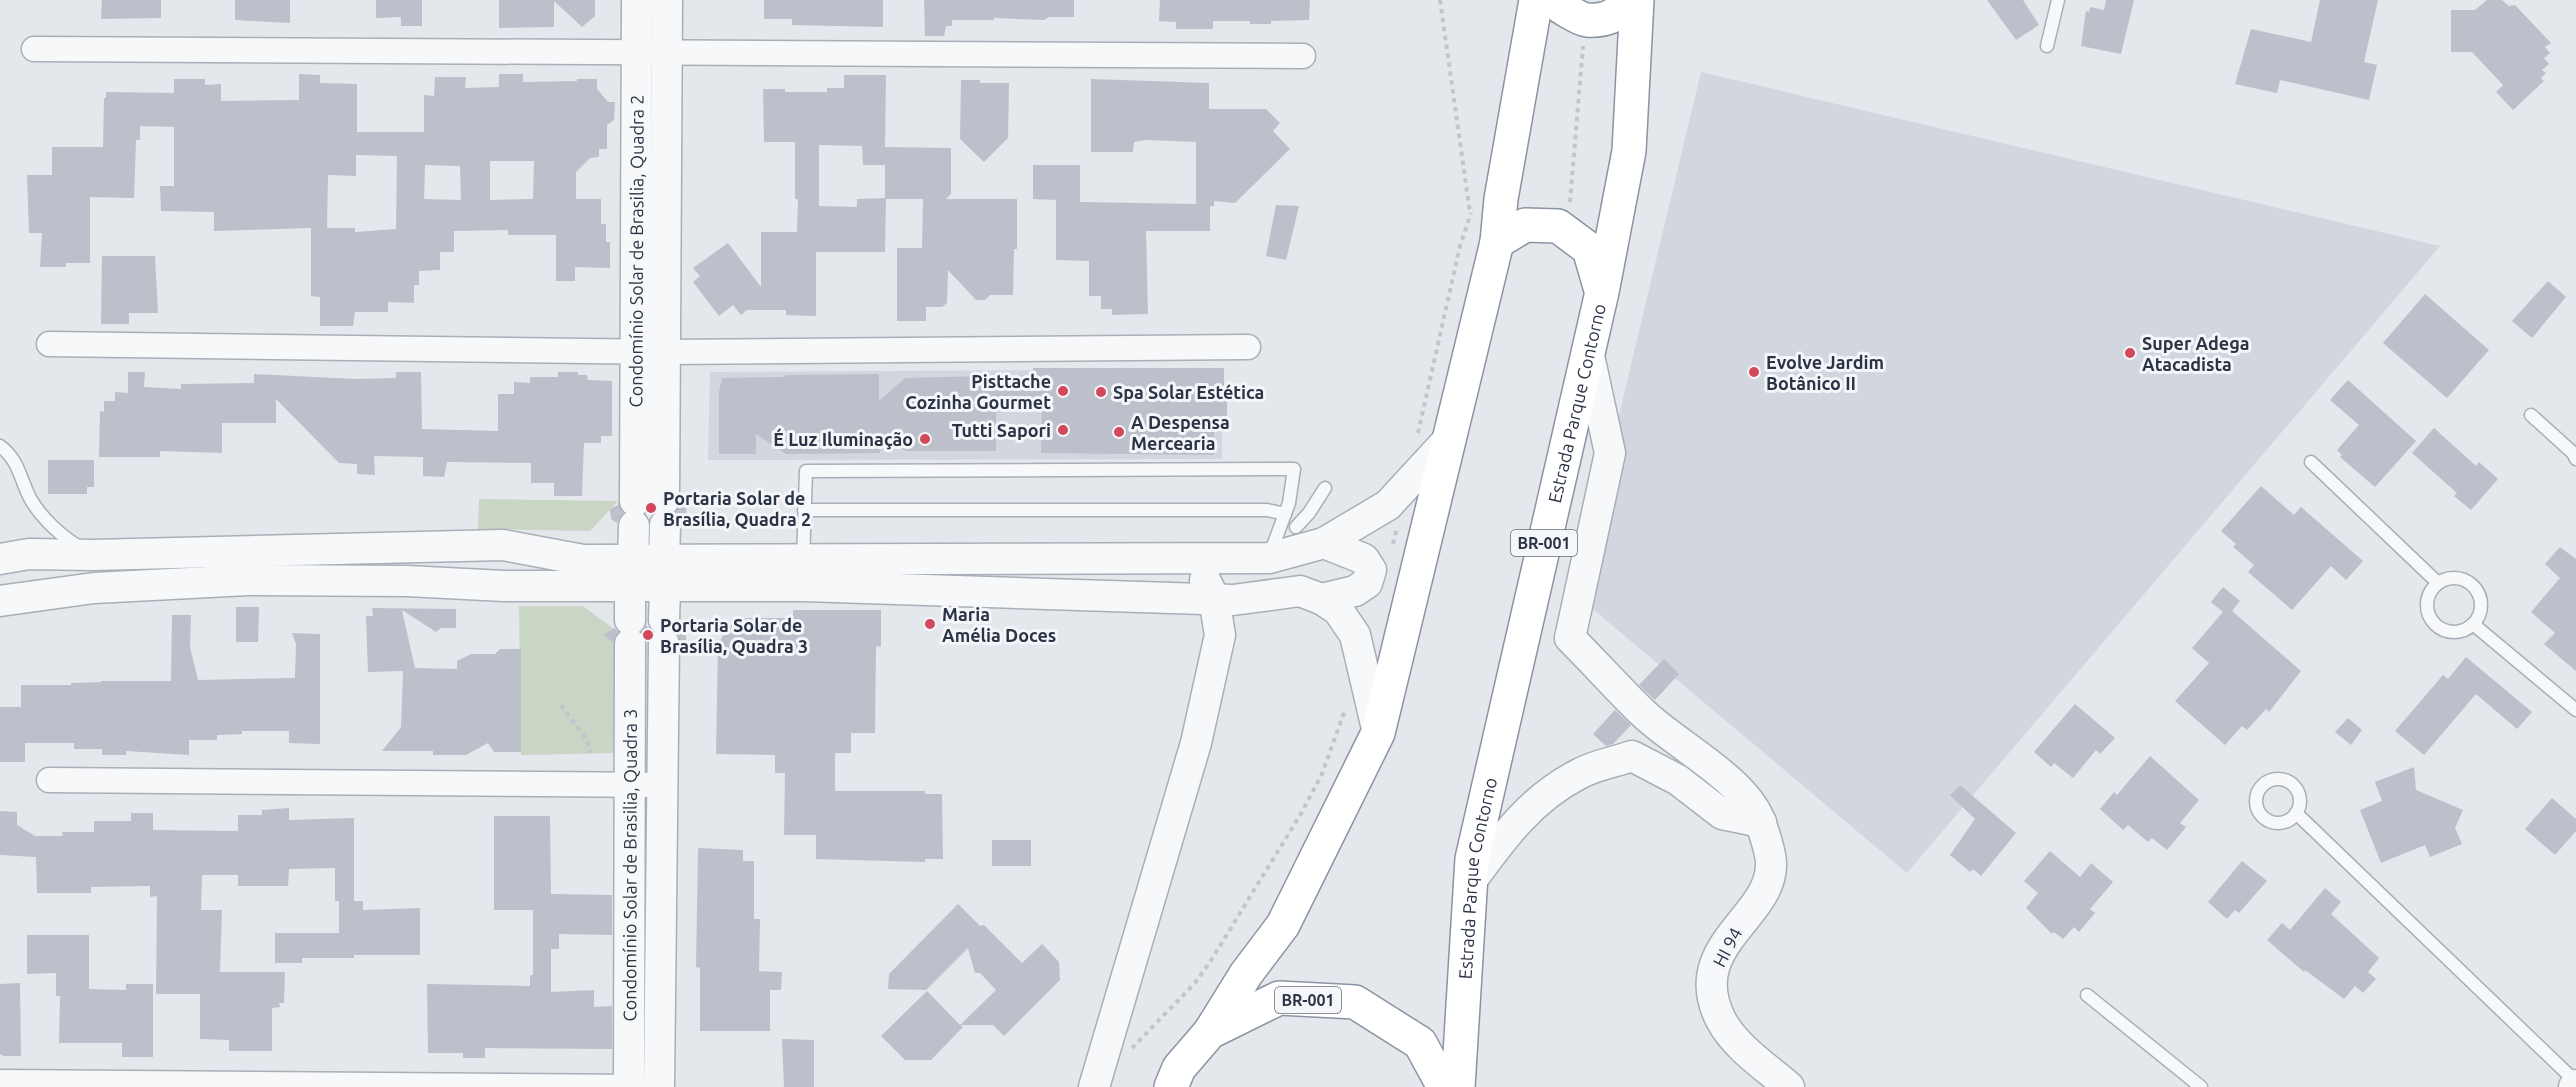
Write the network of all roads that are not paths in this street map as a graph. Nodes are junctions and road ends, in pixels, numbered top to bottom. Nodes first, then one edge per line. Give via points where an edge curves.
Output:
1 (637, 0) edge
2 (667, 0) edge
3 (1536, 0) edge
4 (1559, 0) edge
5 (1625, 0) edge
6 (1637, 0) edge
7 (2058, 0) edge
8 (2047, 46) dead end
9 (34, 49) dead end
10 (636, 53) junction
11 (667, 53) junction
12 (1303, 56) dead end
13 (1497, 242) junction
14 (1602, 292) junction
15 (49, 344) dead end
16 (1248, 347) dead end
17 (635, 351) junction
18 (1588, 351) junction
19 (665, 352) junction
20 (2531, 415) dead end
21 (1448, 440) junction
22 (0, 446) edge
23 (2576, 459) edge
24 (2312, 462) dead end
25 (1325, 488) dead end
26 (665, 501) junction
27 (635, 502) junction
28 (1287, 508) junction
29 (804, 510) junction
30 (1307, 540) junction
31 (503, 545) junction
32 (93, 555) junction
33 (1210, 557) junction
34 (1269, 558) junction
35 (0, 559) edge
36 (631, 573) junction
37 (664, 573) junction
38 (804, 573) junction
39 (2438, 583) junction
40 (504, 586) junction
41 (1214, 598) junction
42 (1321, 599) junction
43 (0, 601) edge
44 (2473, 624) junction
45 (630, 644) junction
46 (664, 644) junction
47 (2576, 710) edge
48 (1378, 733) junction
49 (49, 780) dead end
50 (663, 785) junction
51 (631, 786) junction
52 (2296, 813) dead end
53 (1761, 822) junction
54 (1469, 884) junction
55 (2087, 995) dead end
56 (1210, 1032) junction
57 (0, 1082) edge
58 (2575, 1084) edge
59 (629, 1087) edge
60 (659, 1087) edge
61 (1094, 1087) edge
62 (1171, 1087) edge
63 (1444, 1087) edge
64 (1458, 1087) edge
65 (1789, 1087) edge
66 (2200, 1087) edge

1 - 10 street, Condomínio Solar de Brasilia, Quadra 2
2 - 11 street, Condomínio Solar de Brasilia, Quadra 2
3 - 13 highway, BR-001
4 - 5 highway via 1561,7 1586,20 1616,15
6 - 14 highway, Estrada Parque Contorno / BR-001 via 1629,152
7 - 8 lane
9 - 10 street
10 - 11 street
10 - 17 street, Condomínio Solar de Brasilia, Quadra 2
11 - 12 street
11 - 19 street, Condomínio Solar de Brasilia, Quadra 2
13 - 14 highway via 1525,225 1558,226 1589,249
13 - 21 highway, BR-001
14 - 18 highway, Estrada Parque Contorno / BR-001
15 - 17 street
16 - 19 street
17 - 19 street
17 - 27 street, Condomínio Solar de Brasilia, Quadra 2
18 - 53 street, HI 94 via 1610,453 1570,638 1645,714 1744,794
18 - 54 highway, Estrada Parque Contorno / BR-001
19 - 26 street, Condomínio Solar de Brasilia, Quadra 2
20 - 23 lane
21 - 30 street via 1388,506
21 - 48 highway, BR-001
22 - 32 lane via 18,466 31,499 45,517 73,544
24 - 39 lane
25 - 30 lane via 1309,513
26 - 27 street
26 - 37 street, Condomínio Solar de Brasilia, Quadra 2
27 - 36 street, Condomínio Solar de Brasilia, Quadra 2
28 - 29 lane
28 - 29 lane via 1294,469 806,471
28 - 30 lane
28 - 34 lane
29 - 38 lane
30 - 34 street
30 - 42 street via 1364,560 1371,570 1367,584 1356,591
31 - 32 street
31 - 36 street
31 - 40 street via 497,571
32 - 35 street via 28,554
33 - 34 street
33 - 38 street
33 - 41 street via 1205,570 1206,584
36 - 37 street
36 - 40 street
36 - 45 street, Condomínio Solar de Brasilia, Quadra 3
37 - 38 street
37 - 46 street, Condomínio Solar de Brasilia, Quadra 3
38 - 41 street
39 - 44 lane via 2463,579 2476,588 2482,604
39 - 44 lane via 2428,597 2427,607 2434,624 2451,632 2460,632
40 - 43 street via 248,580 94,588
41 - 42 street via 1233,600 1300,591
41 - 61 street via 1220,635 1196,743
42 - 48 street via 1338,610 1355,635
44 - 47 lane
45 - 46 street
45 - 51 street, Condomínio Solar de Brasilia, Quadra 3
46 - 50 street, Condomínio Solar de Brasilia, Quadra 3
48 - 56 highway, BR-001 via 1283,925
49 - 51 street
50 - 51 street
50 - 60 street, Condomínio Solar de Brasilia, Quadra 3
51 - 59 street, Condomínio Solar de Brasilia, Quadra 3
52 - 58 lane
53 - 54 street via 1722,814 1678,780 1632,756 1581,772 1549,791 1504,835
53 - 65 street, HI 94 via 1771,865 1766,886 1730,934 1713,968 1712,993 1721,1020 1737,1041
54 - 64 highway, Estrada Parque Contorno / BR-001
55 - 66 lane
56 - 62 highway, BR-001 via 1179,1068
56 - 63 highway, BR-001 via 1279,998 1355,1002 1420,1043
57 - 59 street
59 - 60 street

